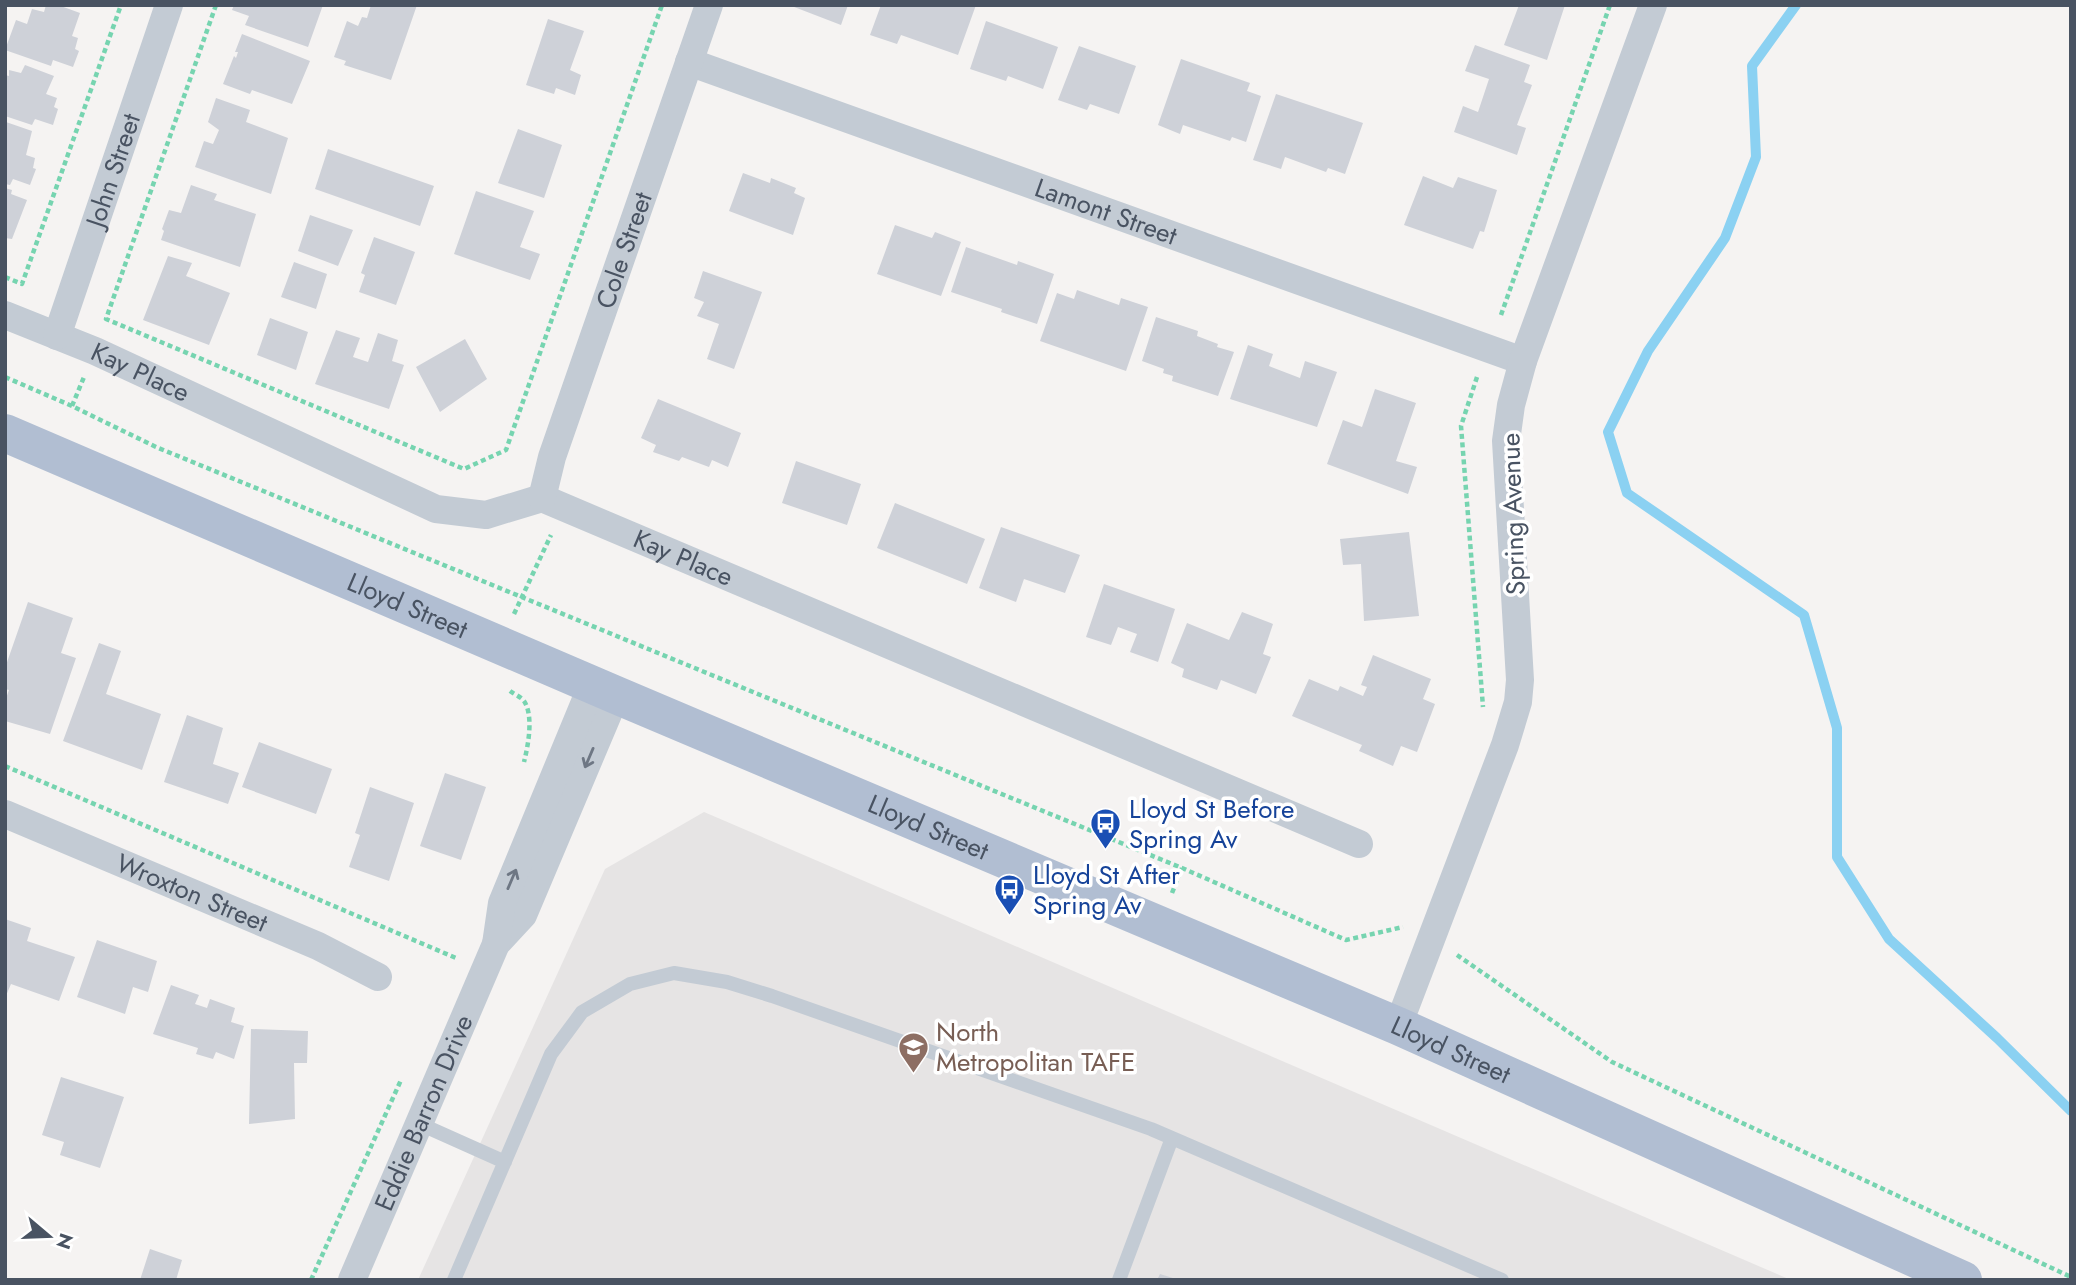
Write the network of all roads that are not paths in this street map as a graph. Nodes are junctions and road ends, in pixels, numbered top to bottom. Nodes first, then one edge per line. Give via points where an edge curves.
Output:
1 (169, 5) edge
2 (709, 5) edge
3 (1653, 5) edge
4 (689, 62) junction
5 (5, 315) edge
6 (57, 337) junction
7 (1523, 361) junction
8 (5, 433) edge
9 (542, 498) junction
10 (604, 690) junction
11 (5, 814) edge
12 (1359, 844) dead end
13 (378, 977) dead end
14 (1398, 1027) junction
15 (420, 1124) junction
16 (1172, 1138) junction
17 (505, 1162) junction
18 (352, 1280) edge
19 (454, 1280) edge
20 (1119, 1280) edge
21 (1503, 1280) edge
22 (1963, 1280) edge

1 - 6 street, John Street
2 - 4 street, Cole Street
3 - 7 street, Spring Avenue
4 - 7 street, Lamont Street
4 - 9 street, Cole Street via 552,457
5 - 6 street, Kay Place
6 - 9 street, Kay Place via 436,509 486,515
7 - 14 street, Spring Avenue via 1506,441 1520,658 1517,702 1505,745
8 - 10 main road, Lloyd Street
9 - 12 street, Kay Place
10 - 14 main road, Lloyd Street
10 - 15 street, Eddie Barron Drive via 502,903 496,944
11 - 13 street, Wroxton Street via 318,946
14 - 22 main road, Lloyd Street
15 - 17 lane
15 - 18 street, Eddie Barron Drive
16 - 17 lane via 772,996 674,973 630,984 582,1012 551,1054
16 - 20 lane
16 - 21 lane
17 - 19 lane

